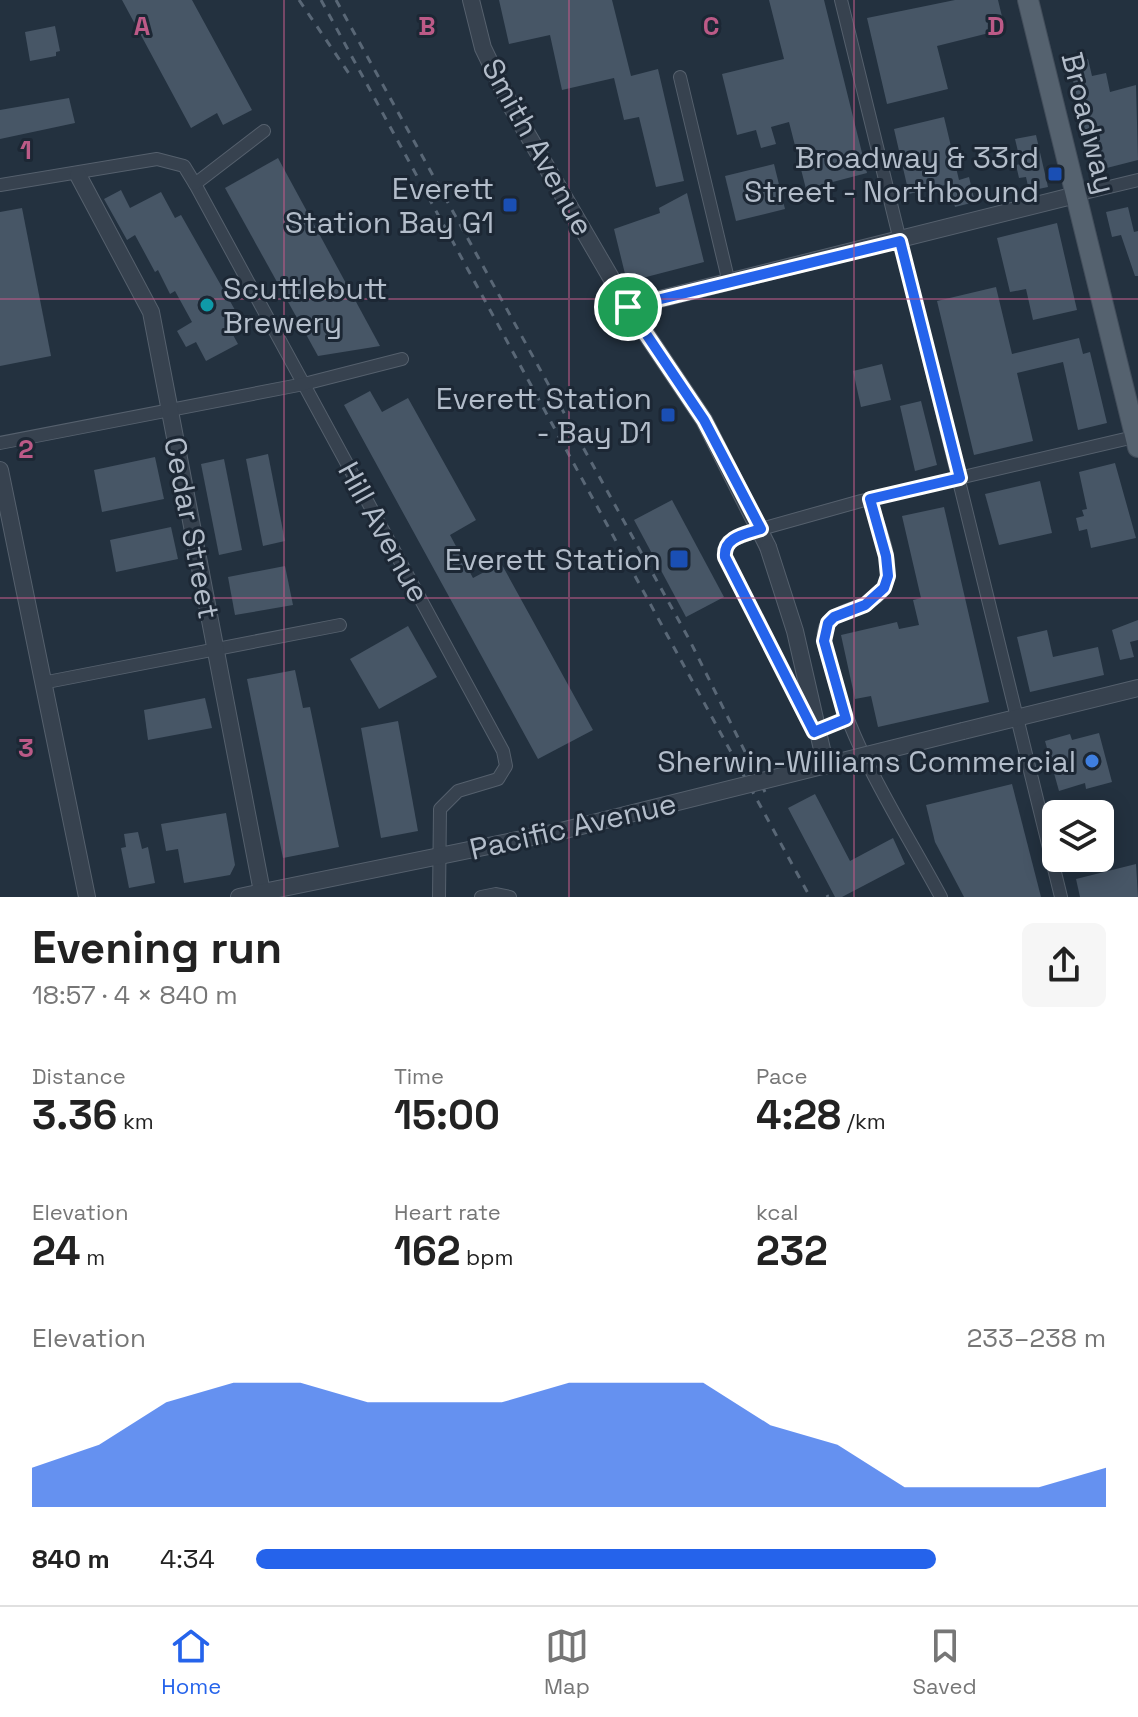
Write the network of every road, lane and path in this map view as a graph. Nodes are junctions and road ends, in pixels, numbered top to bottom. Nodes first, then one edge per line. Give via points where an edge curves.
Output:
1 (471, 0) edge
2 (841, 0) edge
3 (1028, 0) edge
4 (680, 77) dead end
5 (264, 131) dead end
6 (78, 175) junction
7 (1138, 180) edge
8 (195, 184) junction
9 (0, 185) edge
10 (1076, 195) junction
11 (900, 241) junction
12 (729, 283) junction
13 (628, 307) junction
14 (402, 359) dead end
15 (304, 384) junction
16 (169, 407) junction
17 (1137, 440) edge
18 (0, 443) edge
19 (0, 470) edge
20 (960, 478) junction
21 (870, 499) junction
22 (761, 529) junction
23 (340, 625) dead end
24 (215, 651) junction
25 (42, 683) junction
26 (1138, 688) edge
27 (1016, 718) junction
28 (846, 719) junction
29 (826, 767) junction
30 (437, 856) junction
31 (262, 895) edge
32 (87, 897) edge
33 (239, 897) edge
34 (439, 897) edge
35 (481, 897) edge
36 (510, 897) edge
37 (941, 897) edge
38 (1061, 897) edge

1 - 13 street, Smith Avenue via 483,48 511,106
2 - 11 street
3 - 10 main road, Broadway
4 - 12 street
5 - 8 street
6 - 8 street via 157,159 184,166
6 - 9 street
6 - 16 street, Cedar Street via 151,312
7 - 10 street
8 - 15 street, Hill Avenue
10 - 11 street
10 - 17 main road, Broadway
11 - 12 street
11 - 20 street
12 - 13 street
13 - 22 street, Smith Avenue via 704,420
14 - 15 street
15 - 16 street
15 - 30 street, Hill Avenue via 503,751 506,766 498,779 444,800
16 - 18 street
16 - 24 street, Cedar Street
17 - 20 street
19 - 25 street
20 - 21 street
20 - 27 street
21 - 22 street
21 - 28 street via 886,556 884,588 865,605 834,617 824,631
22 - 28 street via 728,542 725,557 814,732
22 - 29 street, Smith Avenue, bridge via 795,631
23 - 24 street
24 - 25 street
24 - 31 street, Cedar Street
25 - 32 street
26 - 27 street, Pacific Avenue
27 - 29 street, Pacific Avenue, bridge
27 - 38 street
28 - 37 street
29 - 30 street, Pacific Avenue, bridge
30 - 31 street, Pacific Avenue
30 - 34 street
31 - 33 street, Pacific Avenue
35 - 36 street

